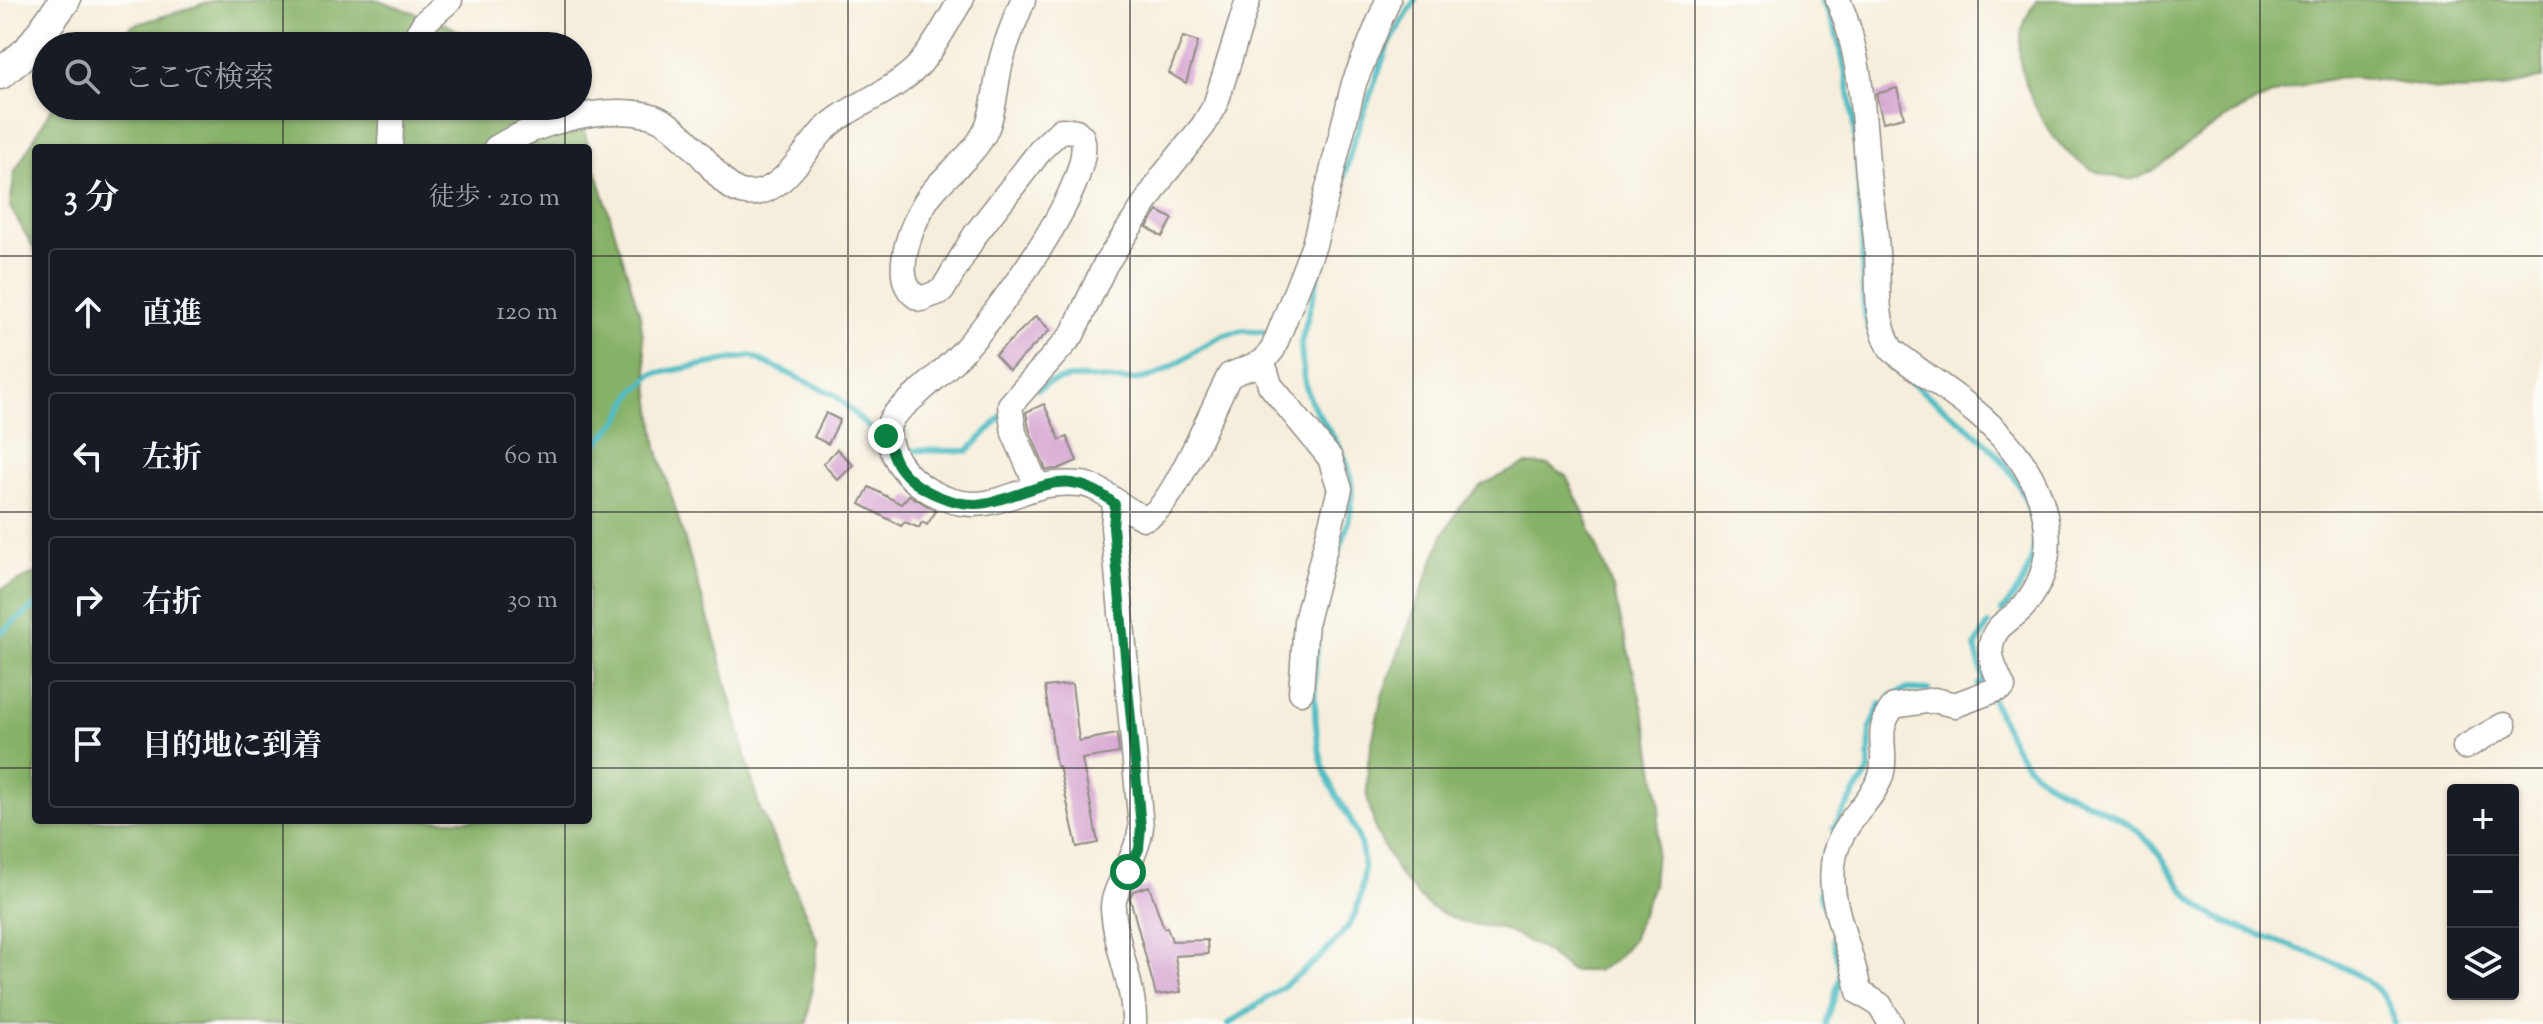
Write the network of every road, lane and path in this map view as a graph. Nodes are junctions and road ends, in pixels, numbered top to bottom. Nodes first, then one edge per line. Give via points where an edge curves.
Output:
1 (65, 0) edge
2 (450, 0) edge
3 (961, 0) edge
4 (1023, 0) edge
5 (1248, 0) edge
6 (1388, 0) edge
7 (1838, 0) edge
8 (42, 32) edge
9 (419, 32) edge
10 (32, 45) edge
11 (0, 74) edge
12 (592, 115) edge
13 (391, 120) edge
14 (571, 120) edge
15 (390, 144) edge
16 (506, 144) edge
17 (1268, 355) junction
18 (1037, 486) junction
19 (1115, 504) junction
20 (1301, 692) dead end
21 (2504, 725) dead end
22 (2465, 747) dead end
23 (1134, 1024) edge
24 (1891, 1024) edge

1 - 8 street
2 - 9 street
3 - 12 street via 917,67 833,122 795,167 756,192 730,187 678,133 649,115
4 - 18 street via 1001,58 992,115 978,145 933,191 907,246 902,269 908,290 927,299 942,291 975,235 1061,130 1082,137 1083,166 1005,303 962,353 893,416 886,436 894,454 928,491 984,503
5 - 18 street via 1209,116 1105,265 1072,335 1010,413
6 - 17 street via 1354,83 1314,245
7 - 24 street via 1864,109 1877,303 1884,337 1891,349 1992,426 2029,474 2048,520 2045,568 2037,587 1992,641 2003,687 1955,705 1934,700 1894,706 1880,738 1880,778 1839,840 1833,896 1859,992 1880,1005
10 - 11 street
13 - 15 street
14 - 16 street
17 - 19 street via 1230,375 1158,514 1144,518
17 - 20 street via 1270,385 1330,458 1340,489 1306,621
18 - 19 street via 1084,484
19 - 23 street via 1141,827 1139,849 1113,906
21 - 22 street

